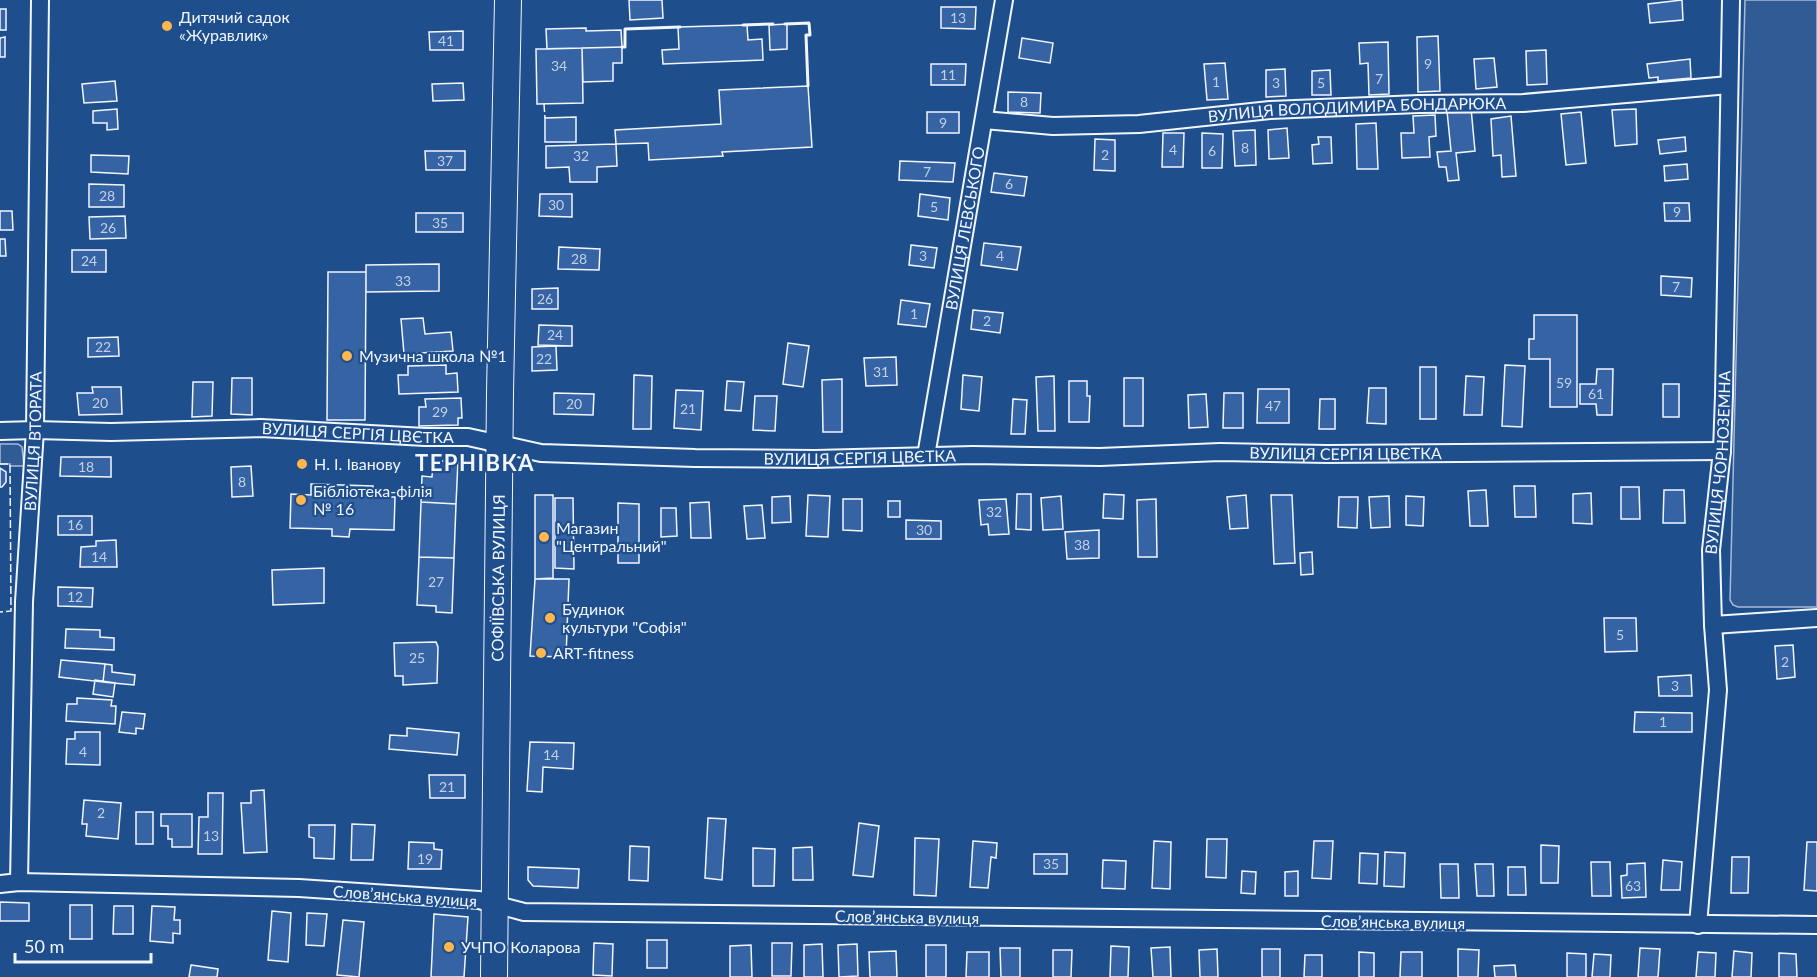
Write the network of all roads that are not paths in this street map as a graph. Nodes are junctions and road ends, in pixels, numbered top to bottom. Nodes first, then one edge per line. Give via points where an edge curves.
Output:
1 (40, 0) edge
2 (508, 0) edge
3 (1004, 0) edge
4 (1731, 0) edge
5 (1729, 85) junction
6 (984, 120) junction
7 (35, 430) junction
8 (0, 431) edge
9 (499, 445) junction
10 (1722, 451) junction
11 (926, 456) junction
12 (1817, 618) edge
13 (1713, 625) junction
14 (19, 882) junction
15 (0, 884) edge
16 (494, 904) junction
17 (1698, 925) junction
18 (1817, 925) edge
19 (494, 977) edge

1 - 7 street, ВУЛИЦЯ ВТОРАТА
2 - 9 main road, СОФІЇВСЬКА ВУЛИЦЯ
3 - 6 street, ВУЛИЦЯ ЛЕВСЬКОГО
4 - 5 street, ВУЛИЦЯ ЧОРНОЗЕМНА
5 - 6 street, ВУЛИЦЯ ВОЛОДИМИРА БОНДАРЮКА via 1523,103 1270,110 1139,124 1053,126
5 - 10 street, ВУЛИЦЯ ЧОРНОЗЕМНА
6 - 11 street, ВУЛИЦЯ ЛЕВСЬКОГО
7 - 8 street, ВУЛИЦЯ СЕРГІЯ ЦВЄТКА
7 - 9 street, ВУЛИЦЯ СЕРГІЯ ЦВЄТКА via 261,428 468,437
7 - 14 street, ВУЛИЦЯ ВТОРАТА via 24,602
9 - 11 street, ВУЛИЦЯ СЕРГІЯ ЦВЄТКА via 541,453 695,458
9 - 16 main road, СОФІЇВСЬКА ВУЛИЦЯ
10 - 11 street, ВУЛИЦЯ СЕРГІЯ ЦВЄТКА
10 - 13 street, ВУЛИЦЯ ЧОРНОЗЕМНА via 1711,550
12 - 13 street
13 - 17 street, ВУЛИЦЯ ЧОРНОЗЕМНА via 1718,690
14 - 15 street, Словʼянська вулиця
14 - 16 street, Словʼянська вулиця via 298,888
16 - 17 street, Словʼянська вулиця via 524,912 631,914
16 - 19 main road, СОФІЇВСЬКА ВУЛИЦЯ
17 - 18 street, Словʼянська вулиця

